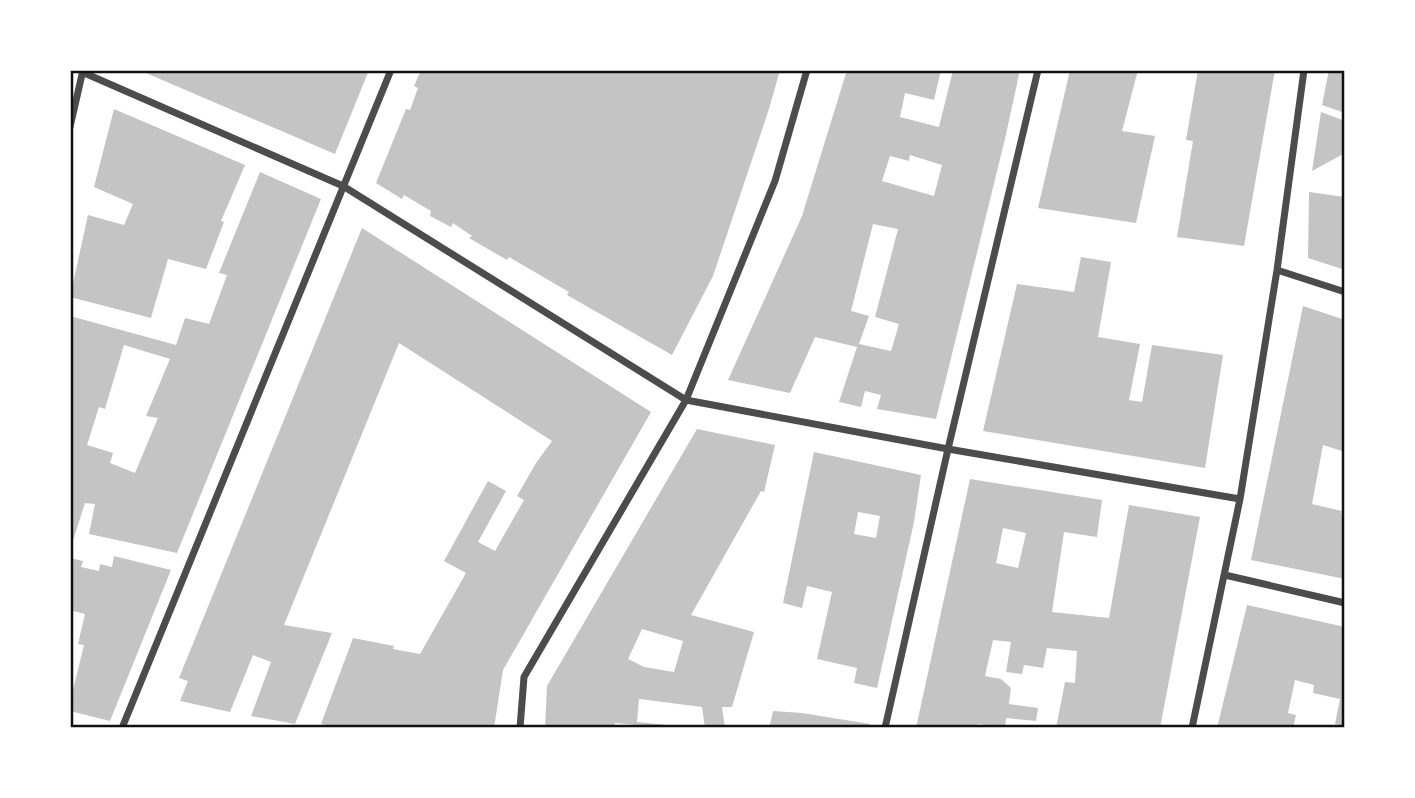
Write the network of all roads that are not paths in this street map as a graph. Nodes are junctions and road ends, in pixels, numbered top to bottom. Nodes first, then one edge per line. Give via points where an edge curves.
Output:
1 (391, 70) edge
2 (807, 70) edge
3 (1038, 70) edge
4 (1304, 70) edge
5 (82, 71) edge
6 (70, 127) edge
7 (343, 186) junction
8 (1277, 270) junction
9 (1345, 292) edge
10 (686, 400) junction
11 (947, 449) junction
12 (1240, 499) junction
13 (1225, 575) junction
14 (1345, 603) edge
15 (122, 728) edge
16 (520, 728) edge
17 (885, 728) edge
18 (1192, 728) edge

1 - 7 street
2 - 10 street via 775,181
3 - 11 street
4 - 8 street
5 - 6 street
5 - 7 street
7 - 10 street
7 - 15 street
8 - 9 street
8 - 12 street
10 - 11 street
10 - 16 street via 524,677
11 - 12 street
11 - 17 street
12 - 13 street
13 - 14 street
13 - 18 street

